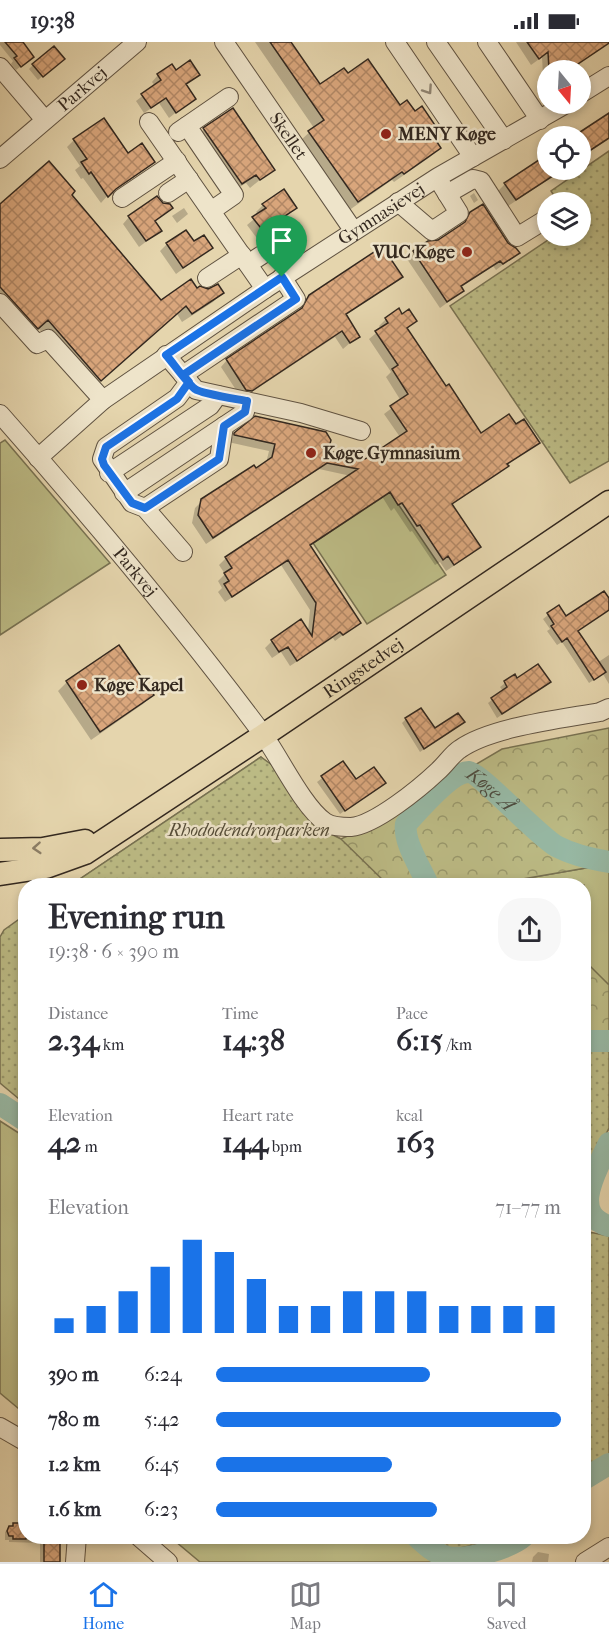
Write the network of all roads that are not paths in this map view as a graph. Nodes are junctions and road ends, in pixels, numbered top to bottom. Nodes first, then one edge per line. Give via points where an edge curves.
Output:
1 (137, 42) edge
2 (224, 42) edge
3 (395, 42) edge
4 (436, 42) edge
5 (487, 42) edge
6 (0, 67) edge
7 (609, 76) edge
8 (591, 87) edge
9 (229, 97) dead end
10 (550, 114) edge
11 (45, 120) junction
12 (540, 120) junction
13 (150, 122) dead end
14 (187, 126) junction
15 (504, 140) junction
16 (164, 142) junction
17 (473, 157) junction
18 (0, 159) edge
19 (177, 161) junction
20 (436, 178) junction
21 (189, 179) junction
22 (168, 193) dead end
23 (447, 194) junction
24 (122, 198) dead end
25 (398, 202) junction
26 (211, 211) junction
27 (537, 225) edge
28 (353, 230) junction
29 (271, 249) dead end
30 (245, 260) junction
31 (282, 277) junction
32 (207, 278) dead end
33 (265, 288) junction
34 (0, 303) edge
35 (166, 355) junction
36 (186, 378) junction
37 (218, 394) junction
38 (103, 400) junction
39 (247, 401) junction
40 (0, 414) edge
41 (224, 426) junction
42 (361, 431) dead end
43 (38, 458) junction
44 (109, 473) junction
45 (124, 493) junction
46 (609, 502) edge
47 (145, 508) junction
48 (183, 552) dead end
49 (609, 708) edge
50 (264, 735) junction
51 (115, 832) junction
52 (0, 850) edge
53 (0, 874) edge
54 (0, 1427) edge
55 (18, 1437) edge
56 (76, 1544) edge
57 (147, 1544) edge
58 (609, 1547) edge
59 (75, 1562) edge
60 (168, 1562) edge
61 (585, 1562) edge

1 - 11 street, Parkvej
2 - 28 street, Skellet
3 -> 17 street
4 - 15 street
5 - 12 street
6 - 11 street
7 - 8 street
9 - 14 street
10 - 12 street, Gymnasievej
11 - 18 street, Parkvej
12 - 15 street, Gymnasievej
13 - 16 street
14 - 16 street
14 - 26 street via 234,195
15 - 17 street, Gymnasievej
16 - 19 street
17 - 20 street, Gymnasievej
19 - 21 street
19 - 24 street
20 - 23 street
20 - 25 street, Gymnasievej
21 - 22 street
21 - 26 street
23 - 25 street via 459,213 432,231
23 - 27 street via 473,180 481,181 517,237
25 - 28 street, Gymnasievej
26 - 30 street
28 - 31 street, Gymnasievej
29 - 30 street
30 - 32 street
30 - 33 street
31 - 33 street, Gymnasievej
31 - 36 street via 296,299
33 - 35 street, Gymnasievej
34 - 38 street via 37,344 48,339
35 - 36 street
35 - 38 street, Gymnasievej
36 - 37 street via 196,390
36 - 44 street via 177,399 106,447 102,459
37 - 39 street
37 - 44 street via 210,406
38 - 43 street, Gymnasievej
39 - 41 street via 245,412
39 - 42 street
40 - 43 street, Parkvej
41 - 45 street
41 - 47 street via 219,459
43 - 50 street, Parkvej via 169,613
44 - 45 street
45 - 47 street via 132,503
46 - 50 main road, Ringstedvej
47 - 48 street
49 - 50 street, Parkvej via 488,734 460,749 407,798 353,827 335,826 312,811
50 - 51 main road, Ringstedvej
51 -> 52 main road, Ringstedvej via 44,849
51 - 53 main road, Ringstedvej via 85,853 46,867
54 - 55 street
56 - 59 street
57 - 60 street
58 - 61 street

